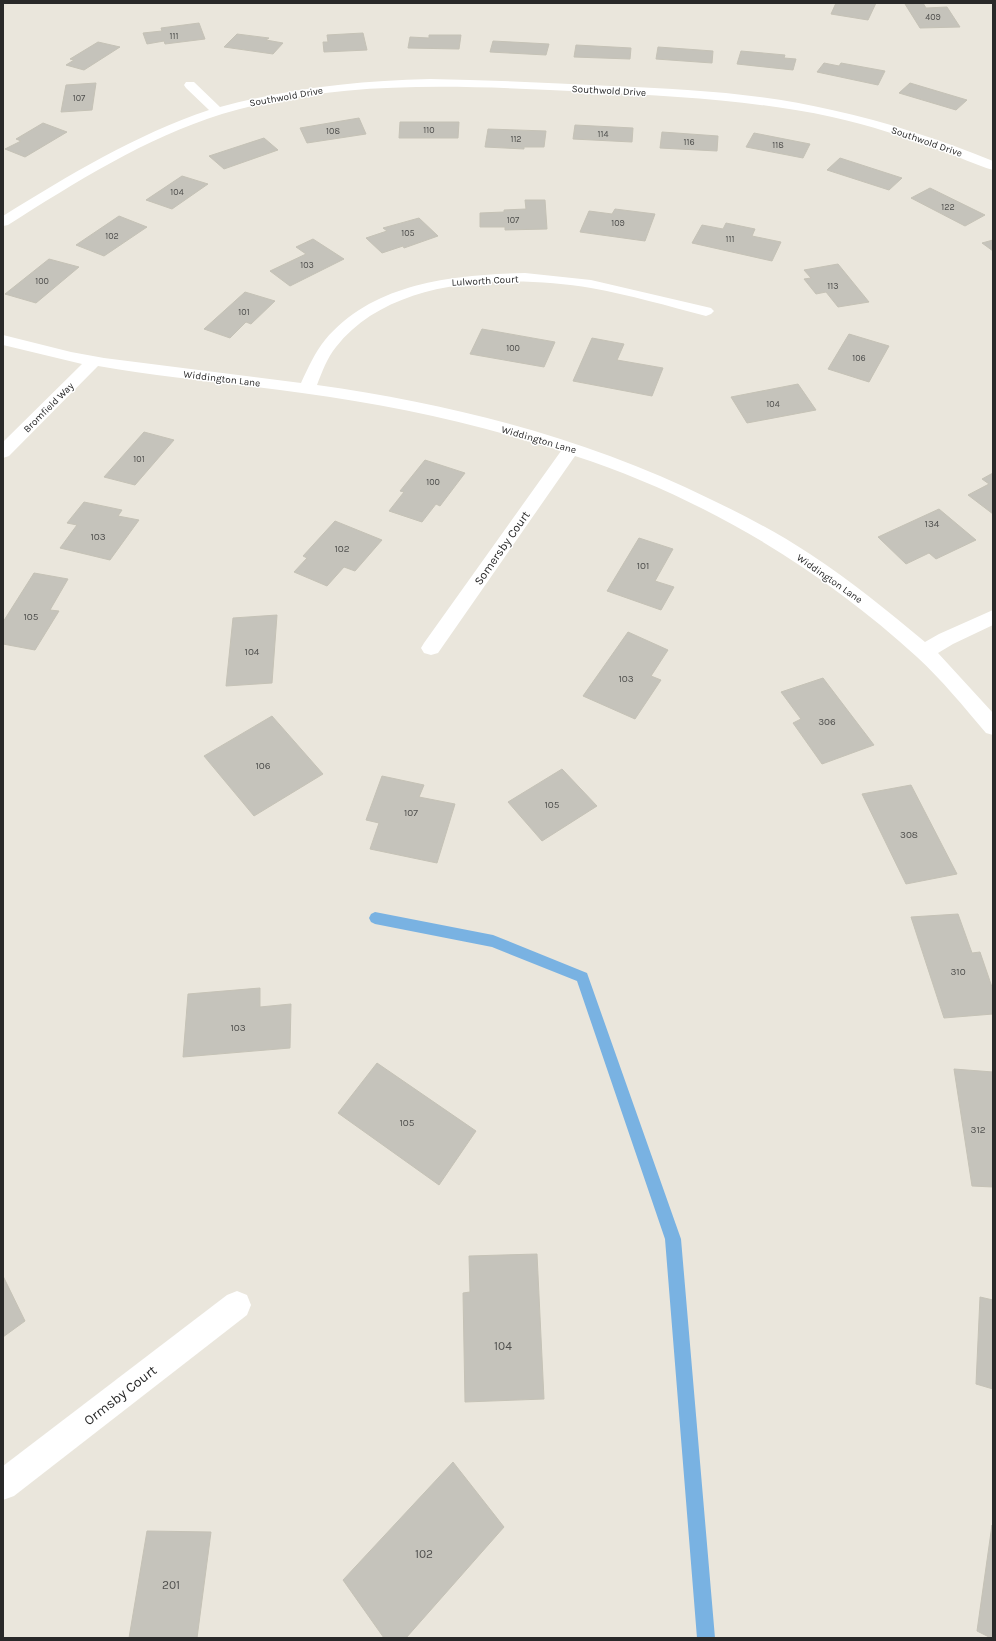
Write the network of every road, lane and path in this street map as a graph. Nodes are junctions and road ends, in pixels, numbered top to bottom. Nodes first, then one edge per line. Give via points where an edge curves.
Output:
1 (190, 85) dead end
2 (217, 111) junction
3 (993, 166) edge
4 (3, 222) edge
5 (706, 311) dead end
6 (3, 340) edge
7 (94, 361) junction
8 (307, 388) junction
9 (572, 448) junction
10 (3, 452) edge
11 (993, 617) edge
12 (431, 648) dead end
13 (924, 652) junction
14 (993, 727) edge
15 (237, 1305) dead end
16 (3, 1485) edge

1 - 2 street
2 - 3 street, Southwold Drive via 258,100 325,89 429,82 730,98 796,106 853,118 911,134
2 - 4 street, Southwold Drive via 168,129 107,158
5 - 8 street, Lulworth Court via 568,281 504,278 445,283 394,297 371,308 352,322 331,342
6 - 7 street, Widdington Lane
7 - 8 street, Widdington Lane
7 - 10 street, Bromfield Way
8 - 9 street, Widdington Lane via 448,413
9 - 12 street, Somersby Court
9 - 13 street, Widdington Lane via 646,476 709,504 770,538 829,575 876,610
11 - 13 street
13 - 14 street, Widdington Lane
15 - 16 street, Ormsby Court

